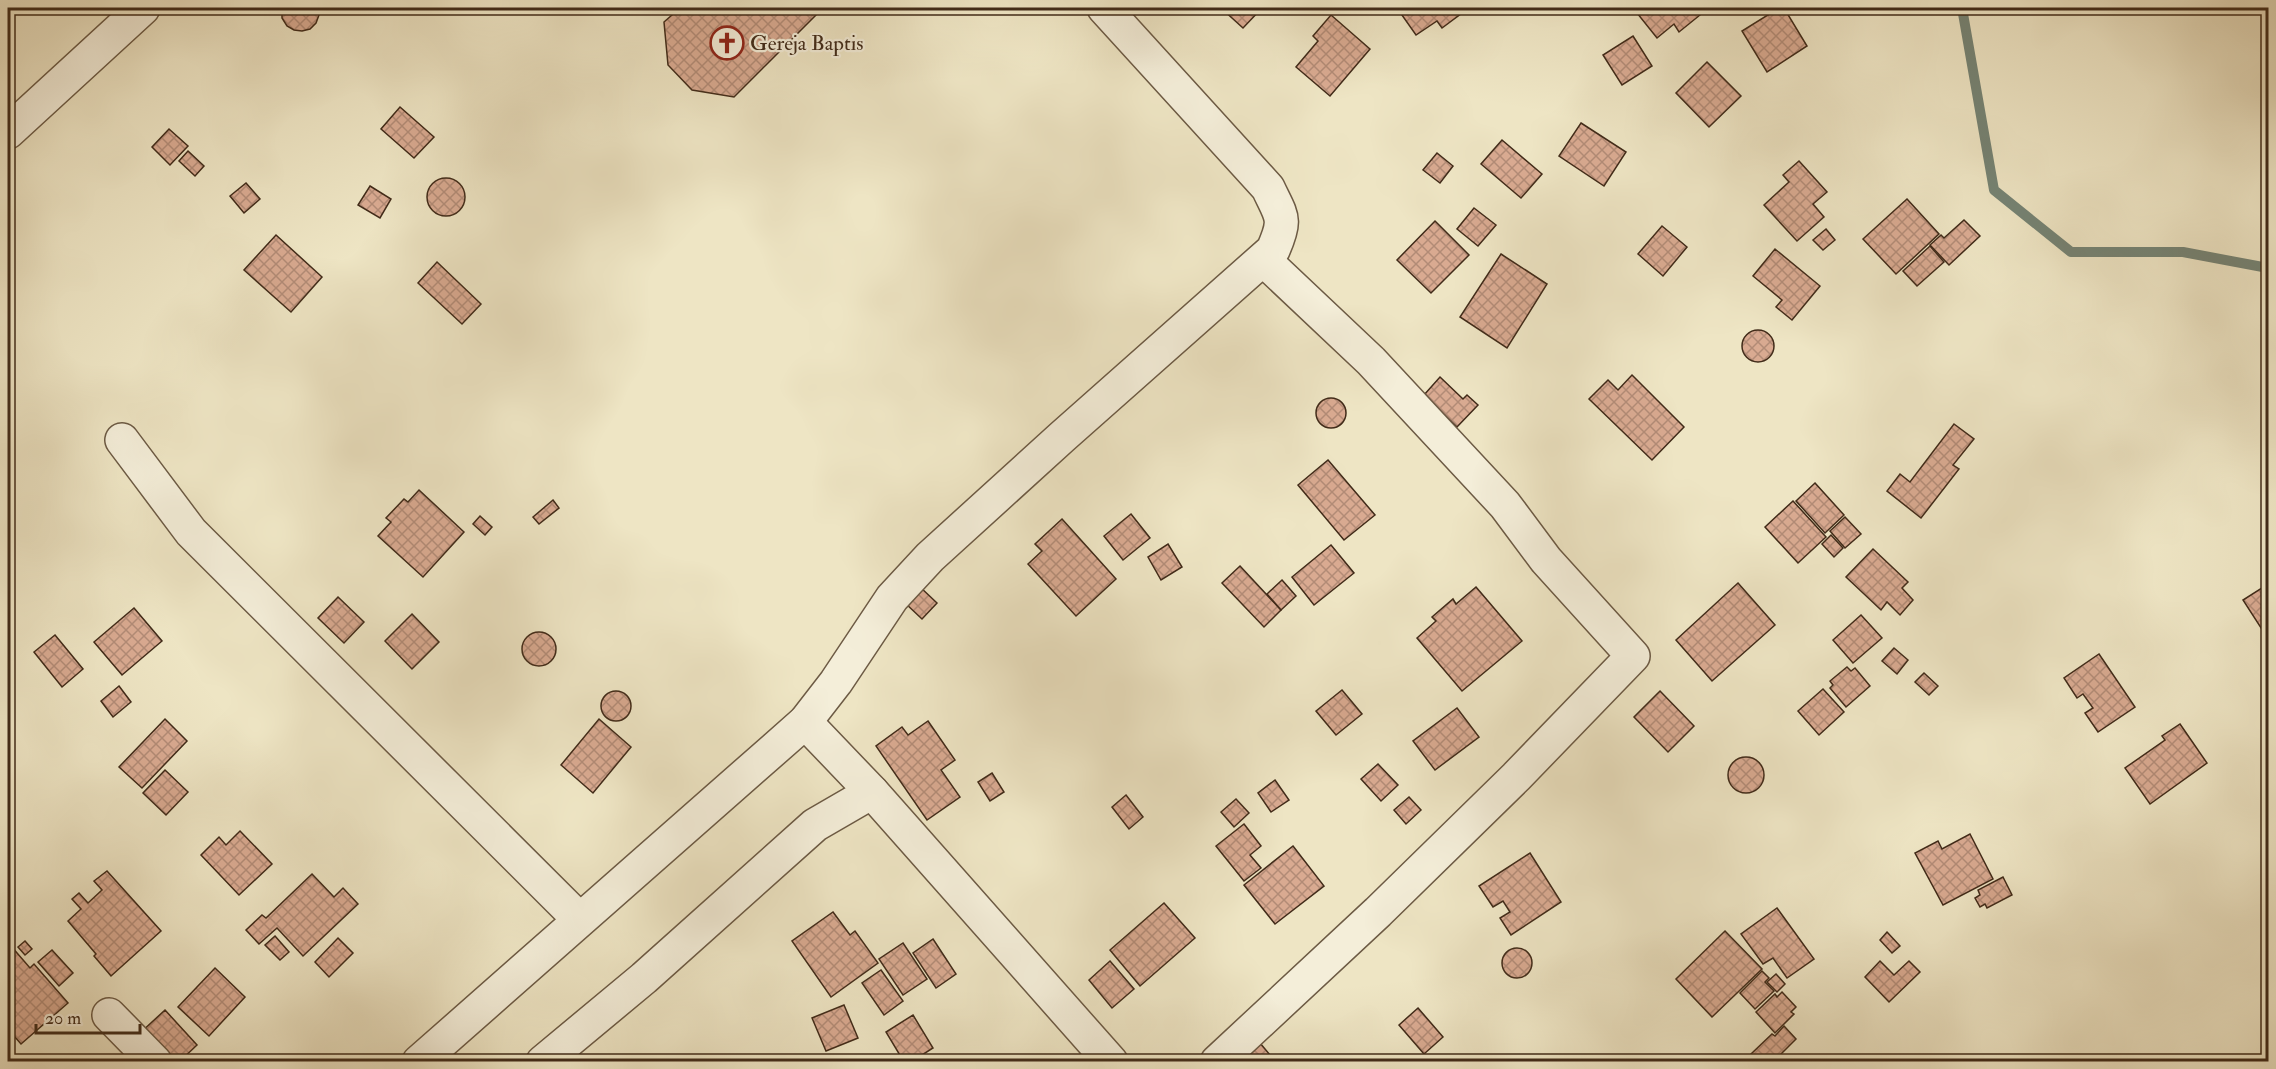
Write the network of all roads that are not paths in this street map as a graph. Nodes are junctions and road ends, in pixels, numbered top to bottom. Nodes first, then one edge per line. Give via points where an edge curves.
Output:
1 (143, 8) edge
2 (1104, 8) edge
3 (8, 132) edge
4 (1263, 260) junction
5 (122, 440) dead end
6 (805, 722) junction
7 (872, 792) junction
8 (579, 919) junction
9 (109, 1015) dead end
10 (155, 1062) edge
11 (419, 1062) edge
12 (543, 1062) edge
13 (1111, 1062) edge
14 (1216, 1062) edge

1 - 3 street
2 - 4 street via 1268,188 1283,220 1274,250
4 - 6 street via 930,557 892,598
4 - 14 street via 1371,361 1505,505 1546,560 1633,656 1378,912
5 - 8 street via 191,532
6 - 7 street
6 - 8 street
7 - 12 street via 815,825 644,978
7 - 13 street
8 - 11 street
9 - 10 street

